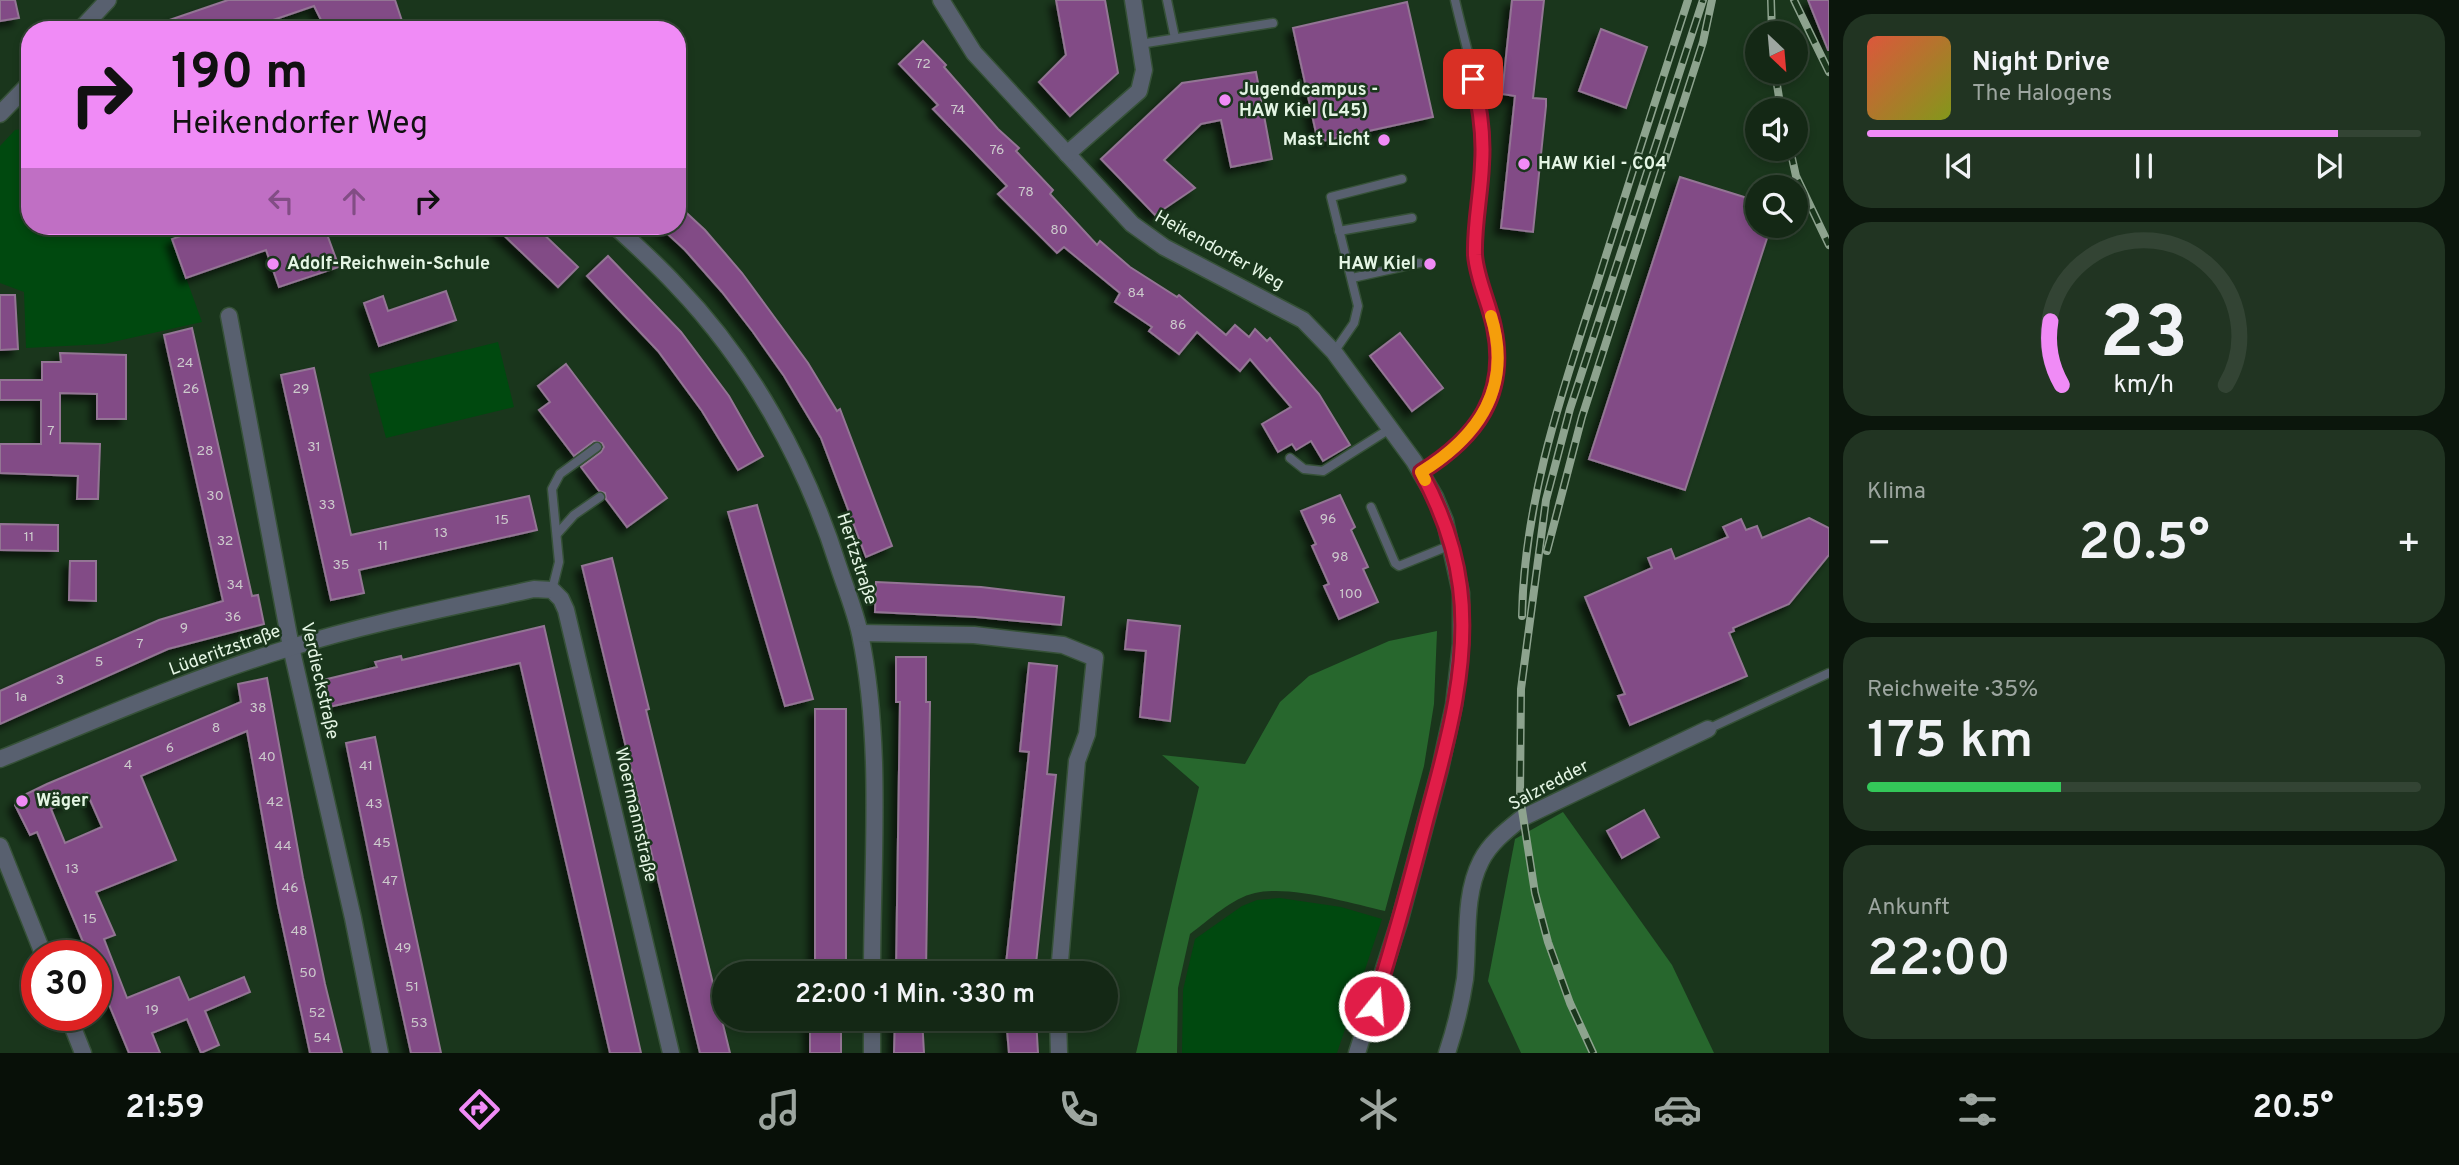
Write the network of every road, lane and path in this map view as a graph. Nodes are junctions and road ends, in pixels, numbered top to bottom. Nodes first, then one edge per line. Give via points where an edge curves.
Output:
1 (108, 0) edge
2 (941, 0) edge
3 (1133, 0) edge
4 (1167, 0) edge
5 (1455, 0) edge
6 (88, 21) edge
7 (1273, 23) dead end
8 (1175, 38) junction
9 (1140, 44) junction
10 (21, 92) edge
11 (0, 114) edge
12 (1067, 154) junction
13 (1402, 179) dead end
14 (1412, 218) dead end
15 (1339, 232) junction
16 (624, 235) edge
17 (1419, 263) dead end
18 (1352, 278) junction
19 (229, 316) dead end
20 (1334, 352) junction
21 (1391, 428) junction
22 (597, 447) dead end
23 (1290, 458) dead end
24 (1421, 472) junction
25 (600, 497) dead end
26 (1371, 507) dead end
27 (557, 534) junction
28 (1451, 545) junction
29 (552, 590) junction
30 (860, 633) junction
31 (291, 647) junction
32 (1829, 673) edge
33 (1709, 729) joint
34 (0, 759) edge
35 (0, 846) edge
36 (38, 940) edge
37 (872, 961) edge
38 (1060, 961) edge
39 (74, 1031) edge
40 (872, 1031) edge
41 (1058, 1031) edge
42 (83, 1053) edge
43 (380, 1053) edge
44 (671, 1053) edge
45 (872, 1053) edge
46 (1059, 1053) edge
47 (1357, 1053) edge
48 (1447, 1053) edge

1 - 6 street
2 - 12 street, Heikendorfer Weg via 974,53
3 - 9 street
4 - 8 lane
5 - 24 lane via 1479,103 1483,162 1475,254 1498,359 1496,383 1473,429 1457,448
7 - 8 lane
8 - 9 lane
9 - 12 street via 1144,70 1139,92
10 - 11 street
12 - 20 street, Heikendorfer Weg via 1132,224 1164,247 1303,320
13 - 15 lane via 1331,197
14 - 15 lane
15 - 18 lane
16 - 30 street, Hertzstraße via 714,328 777,421 825,521
17 - 18 lane
18 - 20 lane via 1358,306 1354,323
19 - 31 street, Verdieckstraße
20 - 21 street, Heikendorfer Weg
21 - 23 lane via 1323,471 1304,469
21 - 24 street, Heikendorfer Weg
22 - 27 lane via 560,474 552,489
24 - 28 street, Heikendorfer Weg via 1445,521
25 - 27 lane
26 - 28 lane via 1399,566
27 - 29 lane
28 - 47 street, Heikendorfer Weg via 1461,593 1454,705 1400,919
29 - 31 street, Lüderitzstraße via 534,589
29 - 44 street, Woermannstraße via 566,610
30 - 37 street, Hertzstraße via 873,738
30 - 38 street via 974,635 1063,645 1095,657 1087,734 1077,761
31 - 34 street, Lüderitzstraße
31 - 43 street, Verdieckstraße
32 - 33 lane
33 - 48 street, Salzredder via 1522,818 1496,839 1481,861 1471,895 1465,980
35 - 36 street
39 - 42 street
40 - 45 street
41 - 46 street

